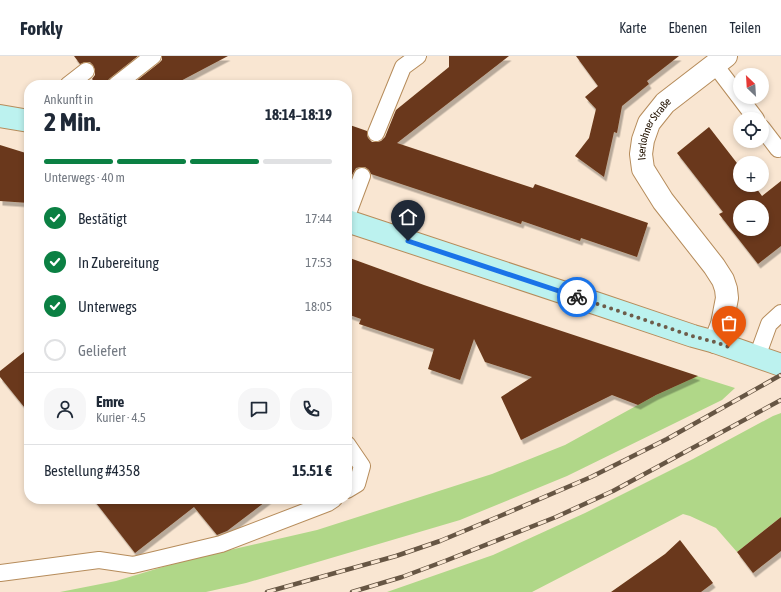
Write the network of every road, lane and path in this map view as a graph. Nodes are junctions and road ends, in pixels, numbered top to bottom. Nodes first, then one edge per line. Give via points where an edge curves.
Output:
1 (153, 56) edge
2 (418, 56) edge
3 (721, 60) edge
4 (86, 71) dead end
5 (74, 80) edge
6 (122, 80) edge
7 (752, 112) edge
8 (0, 116) edge
9 (24, 120) edge
10 (376, 133) dead end
11 (769, 137) edge
12 (778, 149) dead end
13 (362, 176) dead end
14 (352, 203) edge
15 (352, 223) edge
16 (781, 313) edge
17 (715, 342) junction
18 (758, 357) junction
19 (781, 365) edge
20 (352, 451) edge
21 (352, 487) edge
22 (325, 504) edge
23 (0, 573) edge

1 - 6 lane
2 - 10 lane via 403,67
3 - 7 lane
3 - 17 street, Iserlohner Straße via 666,103 649,123 641,154 643,169 663,201 723,280 726,298 722,324
4 - 5 lane
8 - 9 main road
11 - 12 lane
13 - 14 lane
15 - 17 main road
16 - 18 lane via 769,324
17 - 18 main road
18 - 19 main road
20 - 21 lane via 362,466 357,484
22 - 23 lane via 221,544 140,563 99,560

